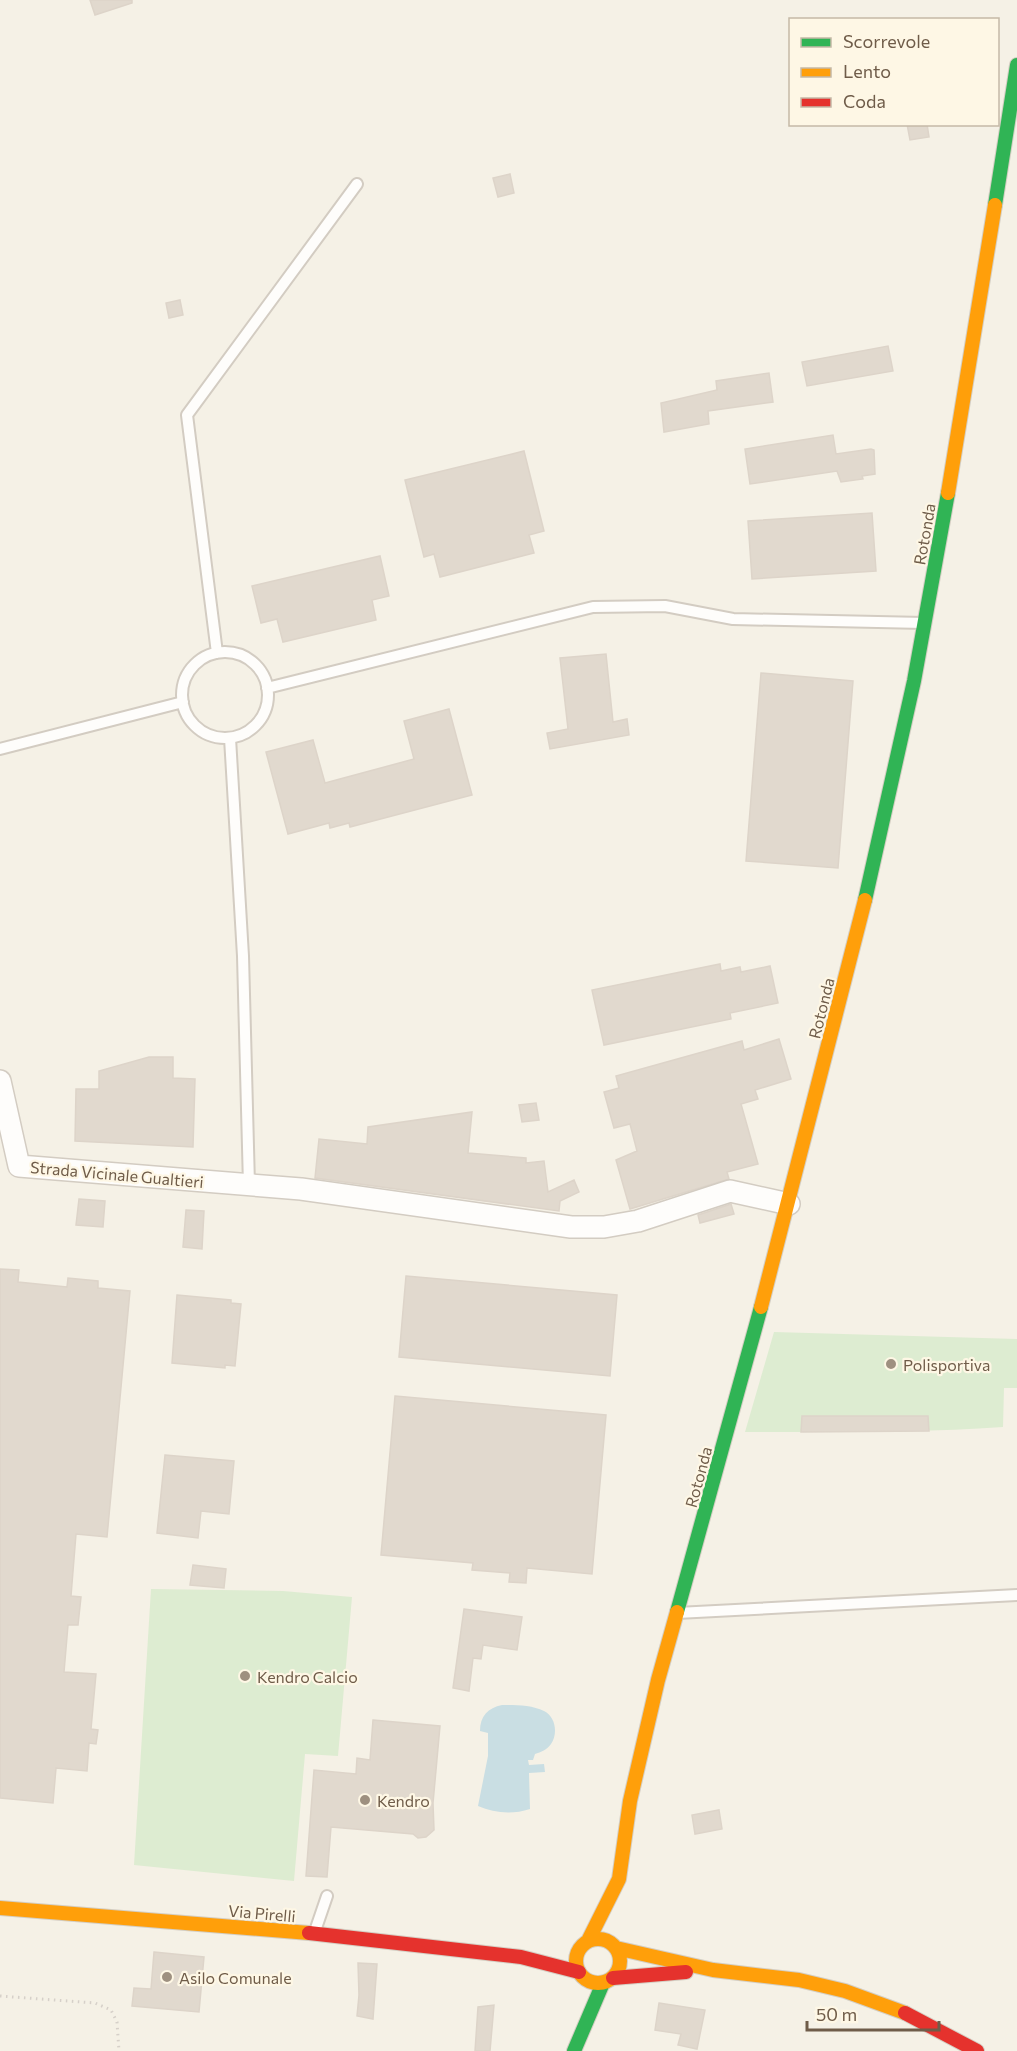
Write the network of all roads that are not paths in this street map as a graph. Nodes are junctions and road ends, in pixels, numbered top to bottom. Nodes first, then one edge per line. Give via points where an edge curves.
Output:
1 (1017, 65) edge
2 (357, 184) dead end
3 (925, 624) junction
4 (217, 653) junction
5 (267, 688) junction
6 (183, 702) junction
7 (230, 738) junction
8 (0, 748) edge
9 (0, 1081) edge
10 (10, 1165) edge
11 (249, 1185) junction
12 (789, 1204) junction
13 (1017, 1595) edge
14 (677, 1613) junction
15 (619, 1879) junction
16 (327, 1896) dead end
17 (0, 1908) edge
18 (617, 1912) dead end
19 (314, 1934) junction
20 (586, 1942) junction
21 (616, 1943) junction
22 (521, 1957) junction
23 (713, 1970) junction
24 (580, 1974) junction
25 (608, 1980) junction
26 (574, 2049) edge
27 (977, 2051) edge

1 - 3 main road, Rotonda
2 - 4 lane via 187,415
3 - 5 lane via 733,619 665,606 593,607
3 - 12 main road, Rotonda via 865,902
4 - 5 lane via 230,653 255,664
4 - 6 lane via 192,668 185,680
5 - 7 lane via 263,715 255,726
6 - 7 lane via 191,722 202,732
6 - 8 lane
7 - 11 lane via 243,956
9 - 10 street, Strada Vicinale Gualtieri
10 - 11 street, Strada Vicinale Gualtieri
11 - 12 street, Strada Vicinale Gualtieri via 571,1227 638,1221 730,1191
12 - 14 main road, Rotonda
13 - 14 lane
14 - 15 main road, Rotonda via 630,1801
15 - 18 main road
15 - 20 main road, Rotonda
16 - 19 lane
17 - 19 main road, Via Pirelli
19 - 22 main road, Via Pirelli
20 - 21 main road via 594,1938
20 - 22 main road, Via Pirelli
20 - 24 main road via 577,1952
21 - 23 main road
21 - 25 main road via 620,1968
22 - 24 main road, Via Pirelli
23 - 25 main road
23 - 27 main road via 799,1980 845,1991 905,2013
24 - 25 main road via 591,1982
24 - 26 main road
25 - 26 main road

